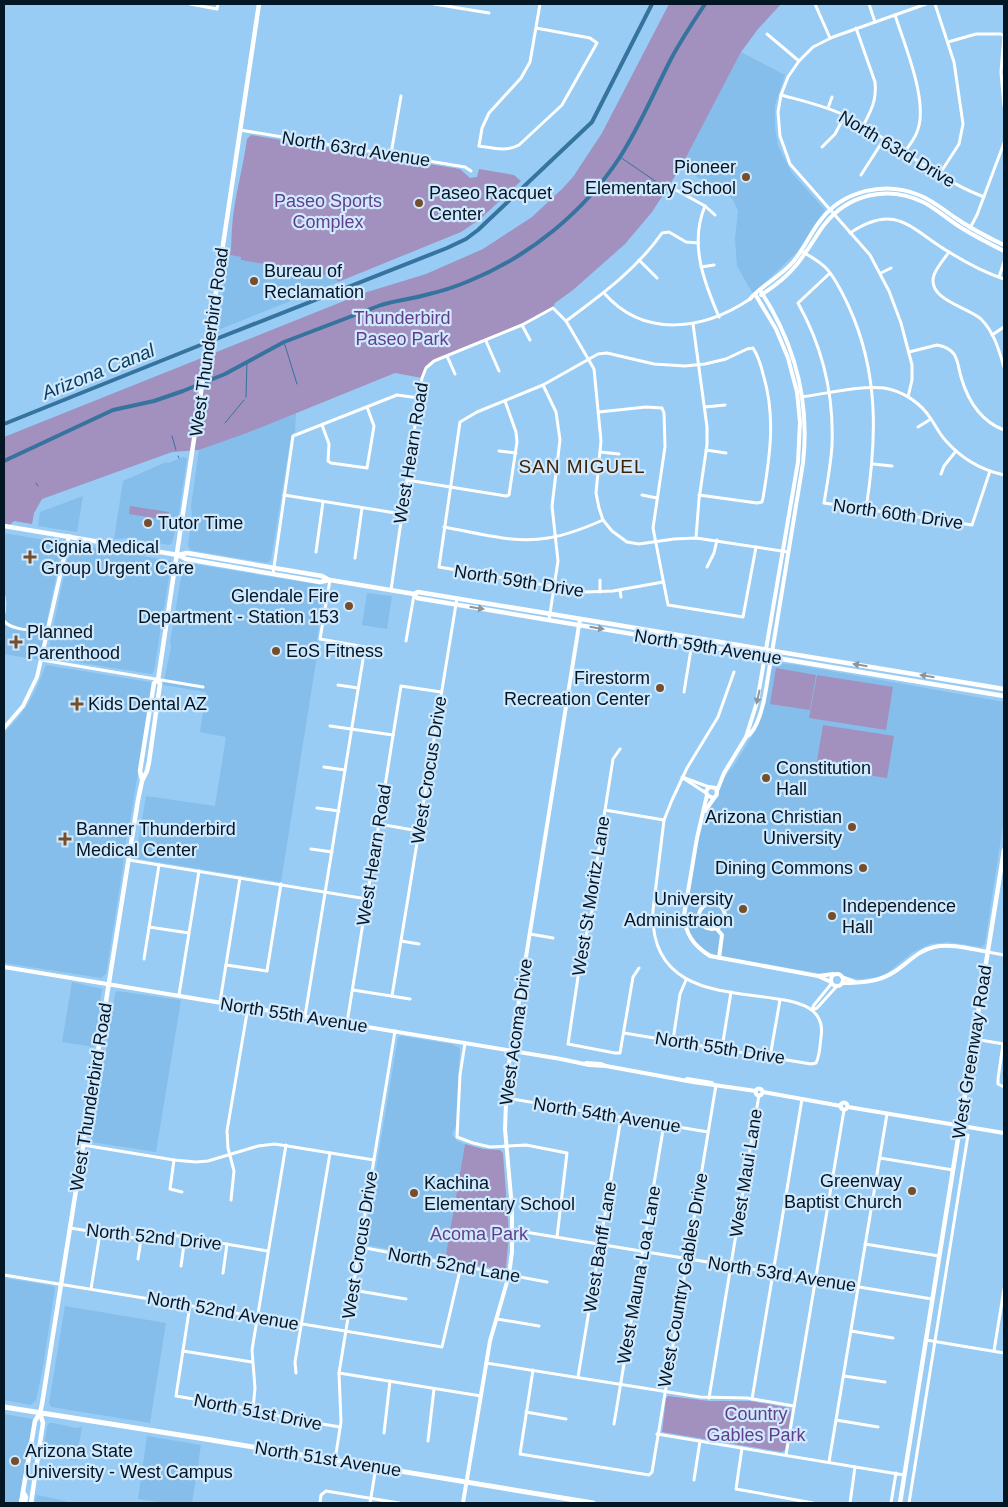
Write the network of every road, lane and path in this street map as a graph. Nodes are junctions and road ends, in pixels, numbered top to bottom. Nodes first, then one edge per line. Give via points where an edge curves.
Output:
1 (190, 4) edge
2 (218, 4) edge
3 (258, 4) edge
4 (434, 4) edge
5 (540, 4) edge
6 (815, 4) edge
7 (868, 4) edge
8 (926, 4) edge
9 (935, 4) edge
10 (913, 6) edge
11 (489, 13) dead end
12 (895, 15) junction
13 (875, 22) junction
14 (536, 28) junction
15 (856, 28) junction
16 (767, 34) dead end
17 (1004, 36) edge
18 (830, 38) junction
19 (948, 42) junction
20 (799, 61) junction
21 (781, 95) junction
22 (400, 96) dead end
23 (832, 98) dead end
24 (1004, 106) edge
25 (828, 108) junction
26 (845, 116) junction
27 (862, 126) junction
28 (240, 130) junction
29 (884, 139) junction
30 (1004, 143) edge
31 (822, 147) dead end
32 (904, 153) junction
33 (391, 154) junction
34 (471, 171) dead end
35 (861, 175) dead end
36 (939, 175) junction
37 (676, 190) dead end
38 (984, 197) junction
39 (705, 206) junction
40 (832, 212) junction
41 (715, 215) dead end
42 (969, 229) junction
43 (850, 233) junction
44 (698, 243) junction
45 (1004, 245) edge
46 (1004, 250) edge
47 (804, 252) junction
48 (949, 252) junction
49 (639, 260) junction
50 (1004, 262) edge
51 (714, 265) dead end
52 (701, 267) junction
53 (891, 268) dead end
54 (830, 273) junction
55 (880, 273) junction
56 (998, 277) junction
57 (657, 278) dead end
58 (1004, 279) edge
59 (761, 292) junction
60 (604, 293) junction
61 (756, 296) junction
62 (750, 300) joint
63 (719, 317) junction
64 (566, 321) junction
65 (693, 324) junction
66 (522, 325) junction
67 (1004, 327) edge
68 (992, 335) junction
69 (486, 340) junction
70 (530, 340) dead end
71 (909, 352) junction
72 (447, 356) junction
73 (589, 359) junction
74 (699, 365) junction
75 (1004, 367) edge
76 (499, 371) dead end
77 (455, 374) dead end
78 (544, 385) junction
79 (871, 387) junction
80 (830, 393) junction
81 (908, 397) junction
82 (419, 398) junction
83 (800, 398) junction
84 (505, 401) junction
85 (725, 405) dead end
86 (367, 407) junction
87 (705, 407) junction
88 (599, 412) junction
89 (931, 419) junction
90 (322, 425) junction
91 (918, 427) dead end
92 (1004, 430) edge
93 (706, 450) junction
94 (500, 451) dead end
95 (956, 451) junction
96 (600, 452) junction
97 (516, 453) junction
98 (726, 453) dead end
99 (619, 454) dead end
100 (873, 464) junction
101 (892, 466) dead end
102 (990, 471) junction
103 (941, 474) dead end
104 (1004, 475) edge
105 (408, 480) junction
106 (450, 487) junction
107 (284, 495) junction
108 (642, 495) dead end
109 (699, 495) junction
110 (657, 498) junction
111 (323, 502) junction
112 (362, 508) junction
113 (866, 509) junction
114 (402, 514) junction
115 (603, 520) junction
116 (6, 526) edge
117 (444, 528) junction
118 (69, 536) junction
119 (556, 537) junction
120 (696, 538) junction
121 (717, 540) junction
122 (656, 542) junction
123 (756, 547) junction
124 (316, 552) dead end
125 (786, 552) junction
126 (178, 555) junction
127 (355, 558) dead end
128 (240, 562) junction
129 (223, 566) junction
130 (707, 567) dead end
131 (274, 568) junction
132 (273, 574) junction
133 (330, 580) junction
134 (600, 580) dead end
135 (663, 582) junction
136 (554, 588) junction
137 (391, 590) junction
138 (620, 590) junction
139 (600, 592) junction
140 (414, 594) junction
141 (4, 597) edge
142 (621, 597) dead end
143 (456, 598) junction
144 (456, 604) junction
145 (4, 612) edge
146 (550, 614) junction
147 (580, 619) junction
148 (549, 620) junction
149 (5, 622) edge
150 (579, 625) junction
151 (48, 632) junction
152 (693, 638) junction
153 (406, 641) dead end
154 (692, 644) junction
155 (769, 650) junction
156 (768, 657) junction
157 (42, 660) junction
158 (734, 672) dead end
159 (158, 680) junction
160 (958, 682) junction
161 (338, 685) dead end
162 (987, 686) junction
163 (203, 687) dead end
164 (358, 688) junction
165 (957, 689) junction
166 (1004, 689) edge
167 (441, 692) junction
168 (684, 692) dead end
169 (986, 694) junction
170 (1004, 696) edge
171 (148, 722) junction
172 (330, 726) dead end
173 (4, 728) edge
174 (352, 729) junction
175 (393, 736) junction
176 (620, 749) dead end
177 (149, 762) junction
178 (324, 767) dead end
179 (345, 770) junction
180 (724, 773) junction
181 (682, 777) junction
182 (142, 781) junction
183 (696, 784) junction
184 (710, 787) junction
185 (717, 791) junction
186 (706, 794) junction
187 (713, 798) junction
188 (317, 808) dead end
189 (605, 810) junction
190 (338, 811) junction
191 (704, 813) junction
192 (664, 820) junction
193 (379, 824) junction
194 (419, 831) junction
195 (311, 849) dead end
196 (1004, 850) edge
197 (332, 852) junction
198 (129, 860) junction
199 (159, 865) junction
200 (199, 871) junction
201 (240, 878) junction
202 (281, 884) junction
203 (325, 892) junction
204 (687, 898) junction
205 (367, 899) junction
206 (703, 906) junction
207 (149, 927) junction
208 (717, 929) junction
209 (189, 933) junction
210 (530, 934) junction
211 (552, 938) dead end
212 (401, 941) junction
213 (419, 944) dead end
214 (988, 952) junction
215 (1004, 955) edge
216 (719, 958) junction
217 (144, 959) dead end
218 (226, 964) junction
219 (4, 966) edge
220 (639, 968) dead end
221 (833, 974) junction
222 (818, 976) junction
223 (842, 977) junction
224 (686, 980) junction
225 (855, 982) junction
226 (831, 983) junction
227 (842, 983) junction
228 (109, 984) junction
229 (837, 986) junction
230 (353, 990) junction
231 (730, 992) junction
232 (179, 995) junction
233 (392, 996) junction
234 (823, 998) junction
235 (410, 999) dead end
236 (780, 1000) junction
237 (220, 1002) junction
238 (248, 1007) junction
239 (812, 1010) junction
240 (305, 1016) junction
241 (348, 1023) junction
242 (395, 1031) junction
243 (624, 1033) junction
244 (974, 1039) junction
245 (672, 1040) junction
246 (465, 1043) junction
247 (1004, 1044) edge
248 (722, 1048) junction
249 (511, 1051) junction
250 (770, 1057) junction
251 (716, 1085) junction
252 (1004, 1087) edge
253 (757, 1093) junction
254 (505, 1098) junction
255 (802, 1099) junction
256 (844, 1107) junction
257 (887, 1114) junction
258 (621, 1118) junction
259 (664, 1124) junction
260 (960, 1126) junction
261 (708, 1132) junction
262 (1004, 1133) edge
263 (968, 1135) dead end
264 (83, 1145) junction
265 (286, 1145) junction
266 (507, 1146) junction
267 (330, 1152) junction
268 (230, 1153) junction
269 (880, 1158) junction
270 (174, 1160) junction
271 (374, 1160) junction
272 (953, 1170) junction
273 (182, 1192) dead end
274 (231, 1200) dead end
275 (944, 1225) junction
276 (953, 1227) junction
277 (69, 1228) junction
278 (513, 1230) junction
279 (100, 1233) junction
280 (185, 1237) junction
281 (557, 1237) junction
282 (142, 1239) junction
283 (227, 1244) junction
284 (600, 1244) junction
285 (865, 1244) junction
286 (360, 1247) junction
287 (268, 1251) junction
288 (644, 1252) junction
289 (939, 1256) junction
290 (138, 1259) dead end
291 (687, 1259) junction
292 (180, 1266) dead end
293 (461, 1266) junction
294 (730, 1266) junction
295 (222, 1273) dead end
296 (773, 1273) junction
297 (4, 1274) edge
298 (509, 1275) junction
299 (815, 1280) junction
300 (547, 1282) dead end
301 (61, 1284) junction
302 (858, 1287) junction
303 (91, 1289) junction
304 (353, 1290) junction
305 (1004, 1290) edge
306 (406, 1299) dead end
307 (932, 1299) junction
308 (190, 1305) junction
309 (257, 1317) junction
310 (497, 1319) junction
311 (301, 1324) junction
312 (539, 1326) dead end
313 (346, 1331) junction
314 (851, 1331) junction
315 (893, 1338) dead end
316 (926, 1340) junction
317 (935, 1341) junction
318 (182, 1351) junction
319 (994, 1351) junction
320 (1004, 1353) edge
321 (252, 1362) junction
322 (486, 1362) junction
323 (533, 1370) junction
324 (296, 1373) dead end
325 (339, 1373) junction
326 (844, 1376) junction
327 (578, 1377) junction
328 (390, 1382) junction
329 (885, 1382) dead end
330 (621, 1385) junction
331 (434, 1389) junction
332 (664, 1392) junction
333 (481, 1396) junction
334 (709, 1398) junction
335 (752, 1399) junction
336 (794, 1406) junction
337 (4, 1407) edge
338 (253, 1409) junction
339 (526, 1412) junction
340 (40, 1413) junction
341 (566, 1419) dead end
342 (836, 1420) junction
343 (614, 1424) dead end
344 (340, 1427) junction
345 (878, 1427) dead end
346 (384, 1433) dead end
347 (657, 1434) junction
348 (428, 1441) dead end
349 (700, 1441) junction
350 (742, 1448) junction
351 (908, 1452) junction
352 (917, 1453) junction
353 (786, 1455) junction
354 (335, 1460) junction
355 (830, 1462) junction
356 (376, 1467) junction
357 (855, 1467) junction
358 (896, 1473) junction
359 (904, 1475) junction
360 (694, 1480) dead end
361 (466, 1482) junction
362 (370, 1498) junction
363 (572, 1501) edge
364 (23, 1503) edge
365 (31, 1503) edge
366 (320, 1503) edge
367 (370, 1503) edge
368 (399, 1503) edge
369 (463, 1503) edge
370 (593, 1503) edge
371 (813, 1503) edge
372 (850, 1503) edge
373 (891, 1503) edge
374 (900, 1503) edge
375 (909, 1503) edge

1 - 2 street via 217,9
3 - 28 main road, West Thunderbird Road
4 - 11 street
5 - 14 street
6 - 18 street
7 - 13 street
8 - 10 street
9 - 19 street
10 - 12 street
12 - 13 street
12 - 32 street via 914,71 920,108 919,128
13 - 15 street
14 - 14 street via 526,72 489,113 479,146 505,150 519,145 562,105 597,42
15 - 18 street
15 - 27 street via 876,91 874,106
16 - 20 street
17 - 19 street via 976,34
17 - 24 street via 1001,72
18 - 20 street via 813,47
19 - 36 street via 956,70 963,124 959,144
20 - 21 street
21 - 25 street, North 63rd Drive
21 - 40 street via 778,121 786,155 794,170
22 - 33 street
23 - 25 street
25 - 26 street, North 63rd Drive
26 - 27 street, North 63rd Drive
26 - 31 street via 835,134
27 - 29 street, North 63rd Drive
28 - 33 street, North 63rd Avenue
28 - 126 main road, West Thunderbird Road
29 - 32 street, North 63rd Drive
29 - 35 street
30 - 38 street
32 - 36 street, North 63rd Drive
33 - 34 street, North 63rd Avenue via 465,167
36 - 38 street, North 63rd Drive
37 - 39 street
38 - 42 street
39 - 41 street
39 - 44 street
40 - 42 street via 847,198 861,192 897,189 931,200
40 - 43 street
40 - 47 street via 819,226
42 - 45 street
42 - 46 street
43 - 48 street via 861,226 889,218 914,227
43 - 55 street via 870,255
44 - 49 street via 686,242 665,231
44 - 52 street
47 - 54 street
47 - 59 street
48 - 56 street
48 - 68 street via 934,275 936,292 980,318
49 - 57 street
49 - 60 street
50 - 56 street
51 - 52 street
52 - 63 street
53 - 55 street
54 - 79 street via 853,316
54 - 80 street via 798,303 816,342
55 - 71 street via 896,309
56 - 58 street
59 - 61 street
59 - 83 street via 788,345 796,367
60 - 64 street
60 - 65 street via 616,307 640,319 670,325
61 - 62 street
61 - 83 street via 784,347
62 - 63 street
63 - 65 street
64 - 66 street, West Hearn Road via 553,308
64 - 73 street
65 - 74 street
66 - 69 street, West Hearn Road
66 - 70 street
67 - 68 street
68 - 75 street
69 - 72 street, West Hearn Road
69 - 76 street
71 - 81 street via 913,372
71 - 92 street via 937,345 952,351 964,387 977,411
72 - 77 street
72 - 82 street, West Hearn Road via 426,368
73 - 74 street via 604,353 654,364
73 - 78 street
73 - 88 street via 595,374
74 - 87 street
74 - 109 street via 753,348 765,379 771,419 771,448 762,502
78 - 84 street
78 - 119 street via 556,412 559,434 552,506
79 - 80 street
79 - 81 street via 893,390
79 - 100 street via 875,426
80 - 83 street
80 - 113 street, North 60th Drive via 832,445 824,503
81 - 89 street
82 - 86 street via 397,395
82 - 105 street, West Hearn Road
83 - 125 street via 805,420 804,453
84 - 97 street via 516,432
84 - 106 street via 460,422
85 - 87 street
86 - 90 street
86 - 90 street via 374,426 367,468 328,461 329,444
87 - 93 street
88 - 96 street
88 - 110 street via 662,408 666,436
89 - 91 street
89 - 95 street
90 - 107 street via 294,436
93 - 98 street
93 - 109 street
94 - 97 street
95 - 102 street
95 - 103 street
96 - 99 street
96 - 115 street via 596,492
97 - 106 street via 509,495
100 - 101 street
100 - 113 street
102 - 104 street
102 - 113 street, North 60th Drive via 972,525
105 - 106 street
105 - 114 street, West Hearn Road
106 - 117 street
107 - 111 street
107 - 131 street
108 - 110 street
109 - 120 street
110 - 122 street via 653,521
111 - 112 street
111 - 124 street
112 - 114 street
112 - 127 street
114 - 137 street, West Hearn Road
115 - 119 street
115 - 122 street via 616,535 628,542
116 - 118 main road, North 59th Avenue
117 - 119 street via 517,539
117 - 136 street, North 59th Drive via 439,567
118 - 126 main road, North 59th Avenue
118 - 151 street
119 - 136 street via 558,561
120 - 121 street
120 - 122 street
121 - 123 street
121 - 130 street
122 - 135 street
123 - 125 street
123 - 135 street via 743,617 668,606
125 - 155 street
126 - 128 main road, North 59th Avenue via 188,553
126 - 129 main road, North 59th Avenue via 186,560
126 - 159 main road, West Thunderbird Road
128 - 129 main road via 227,562
128 - 131 main road, North 59th Avenue
129 - 132 main road, North 59th Avenue
131 - 132 street
131 - 133 main road, North 59th Avenue
132 - 133 main road, North 59th Avenue via 320,582
133 - 137 main road, North 59th Avenue
133 - 164 street via 320,640 365,647
134 - 139 street, North 59th Drive
135 - 138 street, North 59th Drive
136 - 139 street, North 59th Drive
136 - 146 street
137 - 140 main road, North 59th Avenue
138 - 139 street, North 59th Drive
138 - 142 street
140 - 143 main road, North 59th Avenue
140 - 144 main road, North 59th Avenue via 417,598
140 - 153 street
141 - 145 street
143 - 144 street, West Crocus Drive
143 - 146 main road, North 59th Avenue
144 -> 148 main road, North 59th Avenue
144 - 167 street, West Crocus Drive
146 - 147 main road, North 59th Avenue
146 - 148 street
147 - 150 street, West Acoma Drive
147 - 152 main road, North 59th Avenue
148 - 150 main road, North 59th Avenue
149 - 151 street via 12,627
150 -> 154 main road, North 59th Avenue
150 - 210 street, West Acoma Drive
151 - 157 street
152 - 154 street
152 - 155 main road, North 59th Avenue
154 - 156 main road, North 59th Avenue
154 - 168 street
155 - 156 street
160 -> 155 main road, North 59th Avenue
156 - 165 main road, North 59th Avenue
156 - 180 street via 746,737
157 - 159 street
157 - 173 street via 28,697
158 - 181 street via 718,717
159 - 163 street
159 - 171 main road, West Thunderbird Road via 154,683
159 - 177 main road, West Thunderbird Road
160 - 162 main road, North 59th Avenue
160 - 165 main road
161 - 164 street
162 - 166 main road, North 59th Avenue
162 - 169 main road
164 - 174 street
165 - 169 main road, North 59th Avenue
167 - 175 street, West Hearn Road via 401,686
167 - 194 street, West Crocus Drive
169 - 170 main road, North 59th Avenue
171 - 177 main road via 146,753
171 - 182 main road, West Thunderbird Road via 140,771
172 - 174 street
174 - 175 street
174 - 179 street
175 - 193 street, West Hearn Road
176 - 189 street, West St Moritz Lane via 614,759
177 - 182 main road, West Thunderbird Road
178 - 179 street
179 - 190 street
180 - 184 street
180 - 185 street
181 - 183 street
181 - 192 street
182 - 198 main road, West Thunderbird Road
183 - 184 street
183 - 186 street
184 - 185 street
184 - 186 street
185 - 187 street
186 - 187 street
186 - 191 street
187 - 191 street
188 - 190 street
189 - 192 street
189 - 243 street, West St Moritz Lane via 592,911 581,957 568,1044 620,1053
190 - 197 street
191 - 204 street
192 - 224 street via 653,924 655,939 668,964
193 - 194 street
193 - 205 street, West Hearn Road
194 - 212 street, West Crocus Drive
195 - 197 street
196 - 214 main road, West Greenway Road
197 - 203 street
198 - 199 street
198 - 228 main road, West Thunderbird Road
199 - 200 street
199 - 207 street
200 - 201 street
200 - 209 street
201 - 202 street
201 - 218 street
202 - 203 street
202 - 218 street via 267,971
203 - 205 street
203 - 240 street
204 - 206 street via 698,900
204 - 216 street via 684,924 690,939 696,947
205 - 230 street, West Hearn Road
206 - 208 street via 699,914 701,924 708,929
206 - 208 street via 716,904 724,909 724,923
207 - 209 street
207 - 217 street
208 - 216 street via 722,936
209 - 232 street
210 - 211 street
210 - 249 street, West Acoma Drive
212 - 213 street
212 - 233 street, West Crocus Drive
214 - 215 street
214 - 225 street via 934,947 920,952 888,976
214 - 244 main road, West Greenway Road
216 - 222 street
218 - 237 street
219 - 228 street, North 55th Avenue
220 - 243 street via 633,977
221 - 222 street
221 - 223 street
221 - 226 street
222 - 226 street
223 - 225 street
223 - 227 street
224 - 231 street
224 - 245 street via 680,994
225 - 227 street
226 - 229 street
226 - 234 street
227 - 229 street
228 - 232 street, North 55th Avenue
228 - 264 main road, West Thunderbird Road
229 - 234 street
230 - 233 street
230 - 241 street, West Hearn Road
231 - 236 street
231 - 248 street
232 - 237 street, North 55th Avenue
233 - 235 street
234 - 239 street
236 - 239 street via 805,1005
236 - 250 street
237 - 238 street, North 55th Avenue
238 - 240 street, North 55th Avenue
238 - 268 street via 227,1131
239 - 250 street, North 55th Drive via 821,1022 822,1030 816,1063
240 - 241 street, North 55th Avenue
241 - 242 street, North 55th Avenue
242 - 246 street, North 55th Avenue
242 - 271 street, West Crocus Drive
243 - 245 street, North 55th Drive
244 - 247 street
244 - 260 main road, West Greenway Road
245 - 248 street, North 55th Drive
246 - 249 street, North 55th Avenue
246 - 266 street via 457,1137 490,1147
247 - 252 street via 998,1084
248 - 250 street, North 55th Drive
249 - 251 street, North 55th Avenue
249 - 254 street, West Acoma Drive
251 - 253 street, North 55th Avenue
251 - 261 street, West Country Gables Drive
253 - 255 street
253 - 294 street, West Maui Lane
254 - 258 street, North 54th Avenue
254 - 266 street, West Acoma Drive
255 - 256 street
255 - 296 street
256 - 257 street
256 - 299 street
257 - 260 street
257 - 269 street
258 - 259 street, North 54th Avenue
258 - 284 street, West Banff Lane
259 - 261 street, North 54th Avenue
259 - 288 street, West Mauna Loa Lane
260 - 262 street
260 - 272 main road, West Greenway Road
261 - 291 street, West Country Gables Drive
263 - 276 street, West Greenway Road
264 - 270 street
264 - 277 main road, West Thunderbird Road
265 - 267 street
265 - 268 street via 263,1145
265 - 287 street
266 - 278 street, West Acoma Drive
266 - 281 street via 526,1145 567,1153
267 - 271 street
267 - 311 street
268 - 270 street via 202,1162
268 - 274 street via 234,1172
269 - 272 street
269 - 285 street
270 - 273 street via 170,1189
271 - 286 street, West Crocus Drive
272 - 275 main road, West Greenway Road
275 - 276 street
275 - 289 main road, West Greenway Road
276 - 317 street, West Greenway Road
277 - 279 street, North 52nd Drive
277 - 301 main road, West Thunderbird Road
278 - 281 street, North 53rd Avenue
278 - 298 street, West Acoma Drive
279 - 282 street, North 52nd Drive
279 - 303 street
280 - 282 street, North 52nd Drive via 166,1235
280 - 283 street, North 52nd Drive
280 - 292 street
281 - 284 street, North 53rd Avenue
282 - 290 street
283 - 287 street, North 52nd Drive
283 - 295 street
284 - 288 street, North 53rd Avenue
284 - 327 street, West Banff Lane
285 - 289 street
285 - 302 street
286 - 293 street, North 52nd Lane
286 - 304 street, West Crocus Drive
287 - 309 street
288 - 291 street, North 53rd Avenue
288 - 330 street, West Mauna Loa Lane
289 - 307 main road, West Greenway Road
291 - 294 street, North 53rd Avenue
291 - 332 street, West Country Gables Drive
293 - 298 street, North 52nd Lane
293 - 313 street, North 52nd Avenue via 442,1347
294 - 296 street, North 53rd Avenue
294 - 334 street, West Maui Lane
296 - 299 street, North 53rd Avenue
296 - 335 street
297 - 301 street, North 52nd Avenue
298 - 300 street, North 52nd Lane
298 - 310 street, West Acoma Drive
299 - 302 street, North 53rd Avenue
299 - 336 street
301 - 303 street, North 52nd Avenue
301 - 340 main road, West Thunderbird Road
302 - 307 street, North 53rd Avenue
302 - 314 street
303 - 308 street, North 52nd Avenue
304 - 306 street
304 - 313 street, West Crocus Drive
305 - 319 street
307 - 316 main road, West Greenway Road
308 - 309 street, North 52nd Avenue
308 - 318 street
309 - 311 street, North 52nd Avenue
309 - 321 street
310 - 312 street
310 - 322 street, West Acoma Drive
311 - 313 street, North 52nd Avenue
311 - 324 street
313 - 325 street, West Crocus Drive
314 - 315 street
314 - 326 street
316 - 317 street
316 - 351 main road, West Greenway Road
317 - 319 street
317 - 352 street, West Greenway Road
318 - 321 street
318 - 338 street, North 51st Drive via 176,1396
319 - 320 street
321 - 338 street
322 - 323 street
322 - 333 street, West Acoma Drive
323 - 327 street
323 - 339 street
325 - 328 street
325 - 344 street, West Crocus Drive
326 - 329 street
326 - 342 street
327 - 330 street
328 - 331 street
328 - 346 street
330 - 332 street
330 - 343 street, West Mauna Loa Lane
331 - 333 street
331 - 348 street
332 - 334 street
332 - 347 street, West Country Gables Drive
333 - 361 street, West Acoma Drive
334 - 335 street
335 - 336 street
336 - 353 street
337 - 340 main road, North 51st Avenue
338 - 344 street, North 51st Drive
339 - 341 street
339 - 347 street, West Country Gables Drive via 520,1454 649,1475
340 - 354 main road, North 51st Avenue
340 - 364 main road, West Thunderbird Road via 35,1421
340 - 365 main road, West Thunderbird Road via 43,1422
342 - 345 street
342 - 355 street
344 - 354 street, West Crocus Drive
347 - 349 street
349 - 350 street
349 - 360 street
350 - 353 street
350 - 371 street via 736,1489
351 - 352 street
351 - 359 main road, West Greenway Road
352 - 375 street, West Greenway Road
353 - 355 street
354 - 356 main road, North 51st Avenue
355 - 357 street
356 - 361 main road, North 51st Avenue
356 - 362 street
357 - 358 street
357 - 372 street
358 - 359 street
358 - 373 street
359 - 374 main road, West Greenway Road
361 - 363 main road, North 51st Avenue
361 - 369 street, West Acoma Drive
362 - 366 street via 326,1491
362 - 367 street
362 - 368 street
363 - 370 main road, North 51st Avenue

